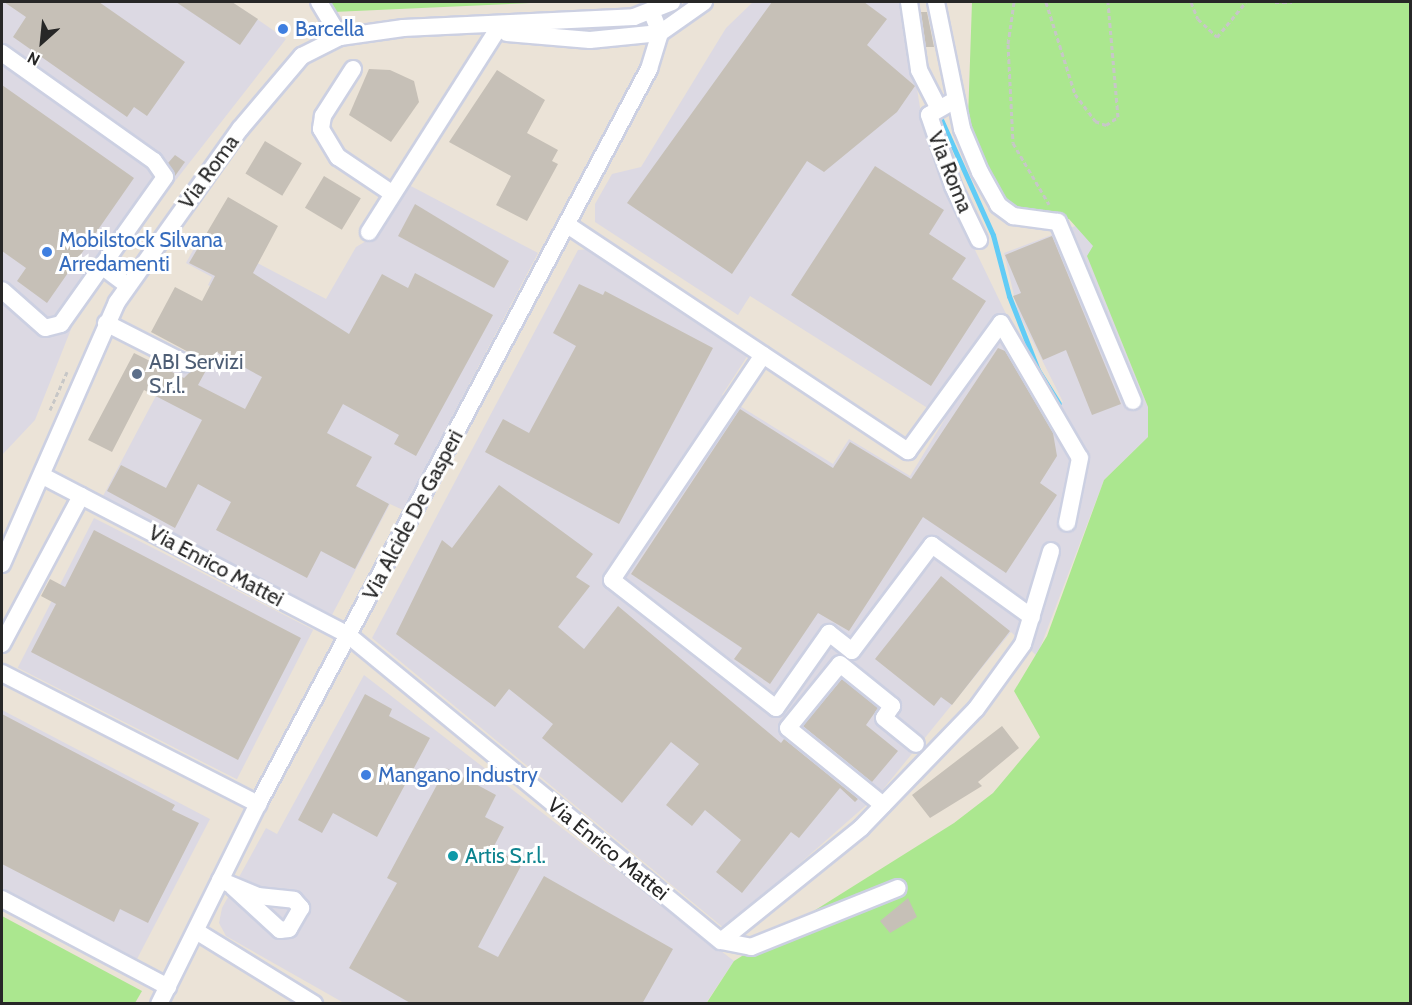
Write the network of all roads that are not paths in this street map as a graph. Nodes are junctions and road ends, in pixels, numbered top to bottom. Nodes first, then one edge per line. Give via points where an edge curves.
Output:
1 (318, 2) edge
2 (672, 2) edge
3 (704, 2) edge
4 (909, 2) edge
5 (936, 2) edge
6 (652, 13) junction
7 (450, 26) junction
8 (496, 32) junction
9 (660, 33) junction
10 (340, 37) junction
11 (2, 53) edge
12 (353, 69) dead end
13 (955, 100) junction
14 (938, 107) junction
15 (393, 194) junction
16 (569, 226) junction
17 (369, 232) dead end
18 (979, 240) dead end
19 (103, 267) junction
20 (128, 286) junction
21 (2, 290) edge
22 (106, 323) junction
23 (763, 355) junction
24 (185, 363) dead end
25 (1133, 401) dead end
26 (43, 476) junction
27 (81, 496) junction
28 (1067, 523) dead end
29 (1051, 550) dead end
30 (2, 564) edge
31 (1032, 617) junction
32 (348, 635) junction
33 (2, 644) edge
34 (2, 673) edge
35 (915, 744) dead end
36 (258, 804) junction
37 (883, 805) junction
38 (898, 888) dead end
39 (2, 899) edge
40 (196, 931) junction
41 (721, 941) junction
42 (168, 987) junction
43 (159, 1004) edge
44 (314, 1004) edge

1 - 10 street
2 - 6 street, Via Roma
3 - 9 street, Via Roma
4 - 14 street, Via Roma via 919,70
5 - 13 street, Via Roma
6 - 7 street, Via Roma
6 - 9 street
7 - 8 street, Via Roma
7 - 10 street, Via Roma
8 - 9 street, Via Roma via 590,40
8 - 15 street
9 - 16 street, Via Alcide De Gasperi via 649,69
10 - 20 street, Via Roma via 295,64 240,129
11 - 19 street via 154,161 165,177
12 - 15 street via 323,116 321,129 338,157
13 - 14 street, Via Roma
13 - 25 street, Via Roma via 980,172 998,205 1030,221 1055,217
14 - 18 street, Via Roma via 929,115 932,130
15 - 17 street
16 - 23 street
16 - 32 street, Via Alcide De Gasperi
19 - 20 street
19 - 21 street via 61,324 45,328
20 - 22 street, Via Roma
22 - 24 street
22 - 26 street, Via Roma
23 - 28 street via 909,451 1001,323 1080,458
23 - 31 street via 612,580 776,708 829,633 852,651 932,545
26 - 27 street, Via Enrico Mattei
26 - 30 street, Via Roma
27 - 32 street, Via Enrico Mattei
27 - 33 street
29 - 31 street
31 - 37 street via 1023,644 976,709
32 - 36 street, Via Alcide De Gasperi
32 - 41 street, Via Enrico Mattei
34 - 36 street
35 - 37 street via 884,718 892,706 840,664 788,728
36 - 40 street, Via Alcide De Gasperi via 227,884
37 - 41 street
38 - 41 street via 751,946
39 - 42 street
40 - 42 street, Via Alcide De Gasperi
40 - 44 street
42 - 43 street, Via Alcide De Gasperi

